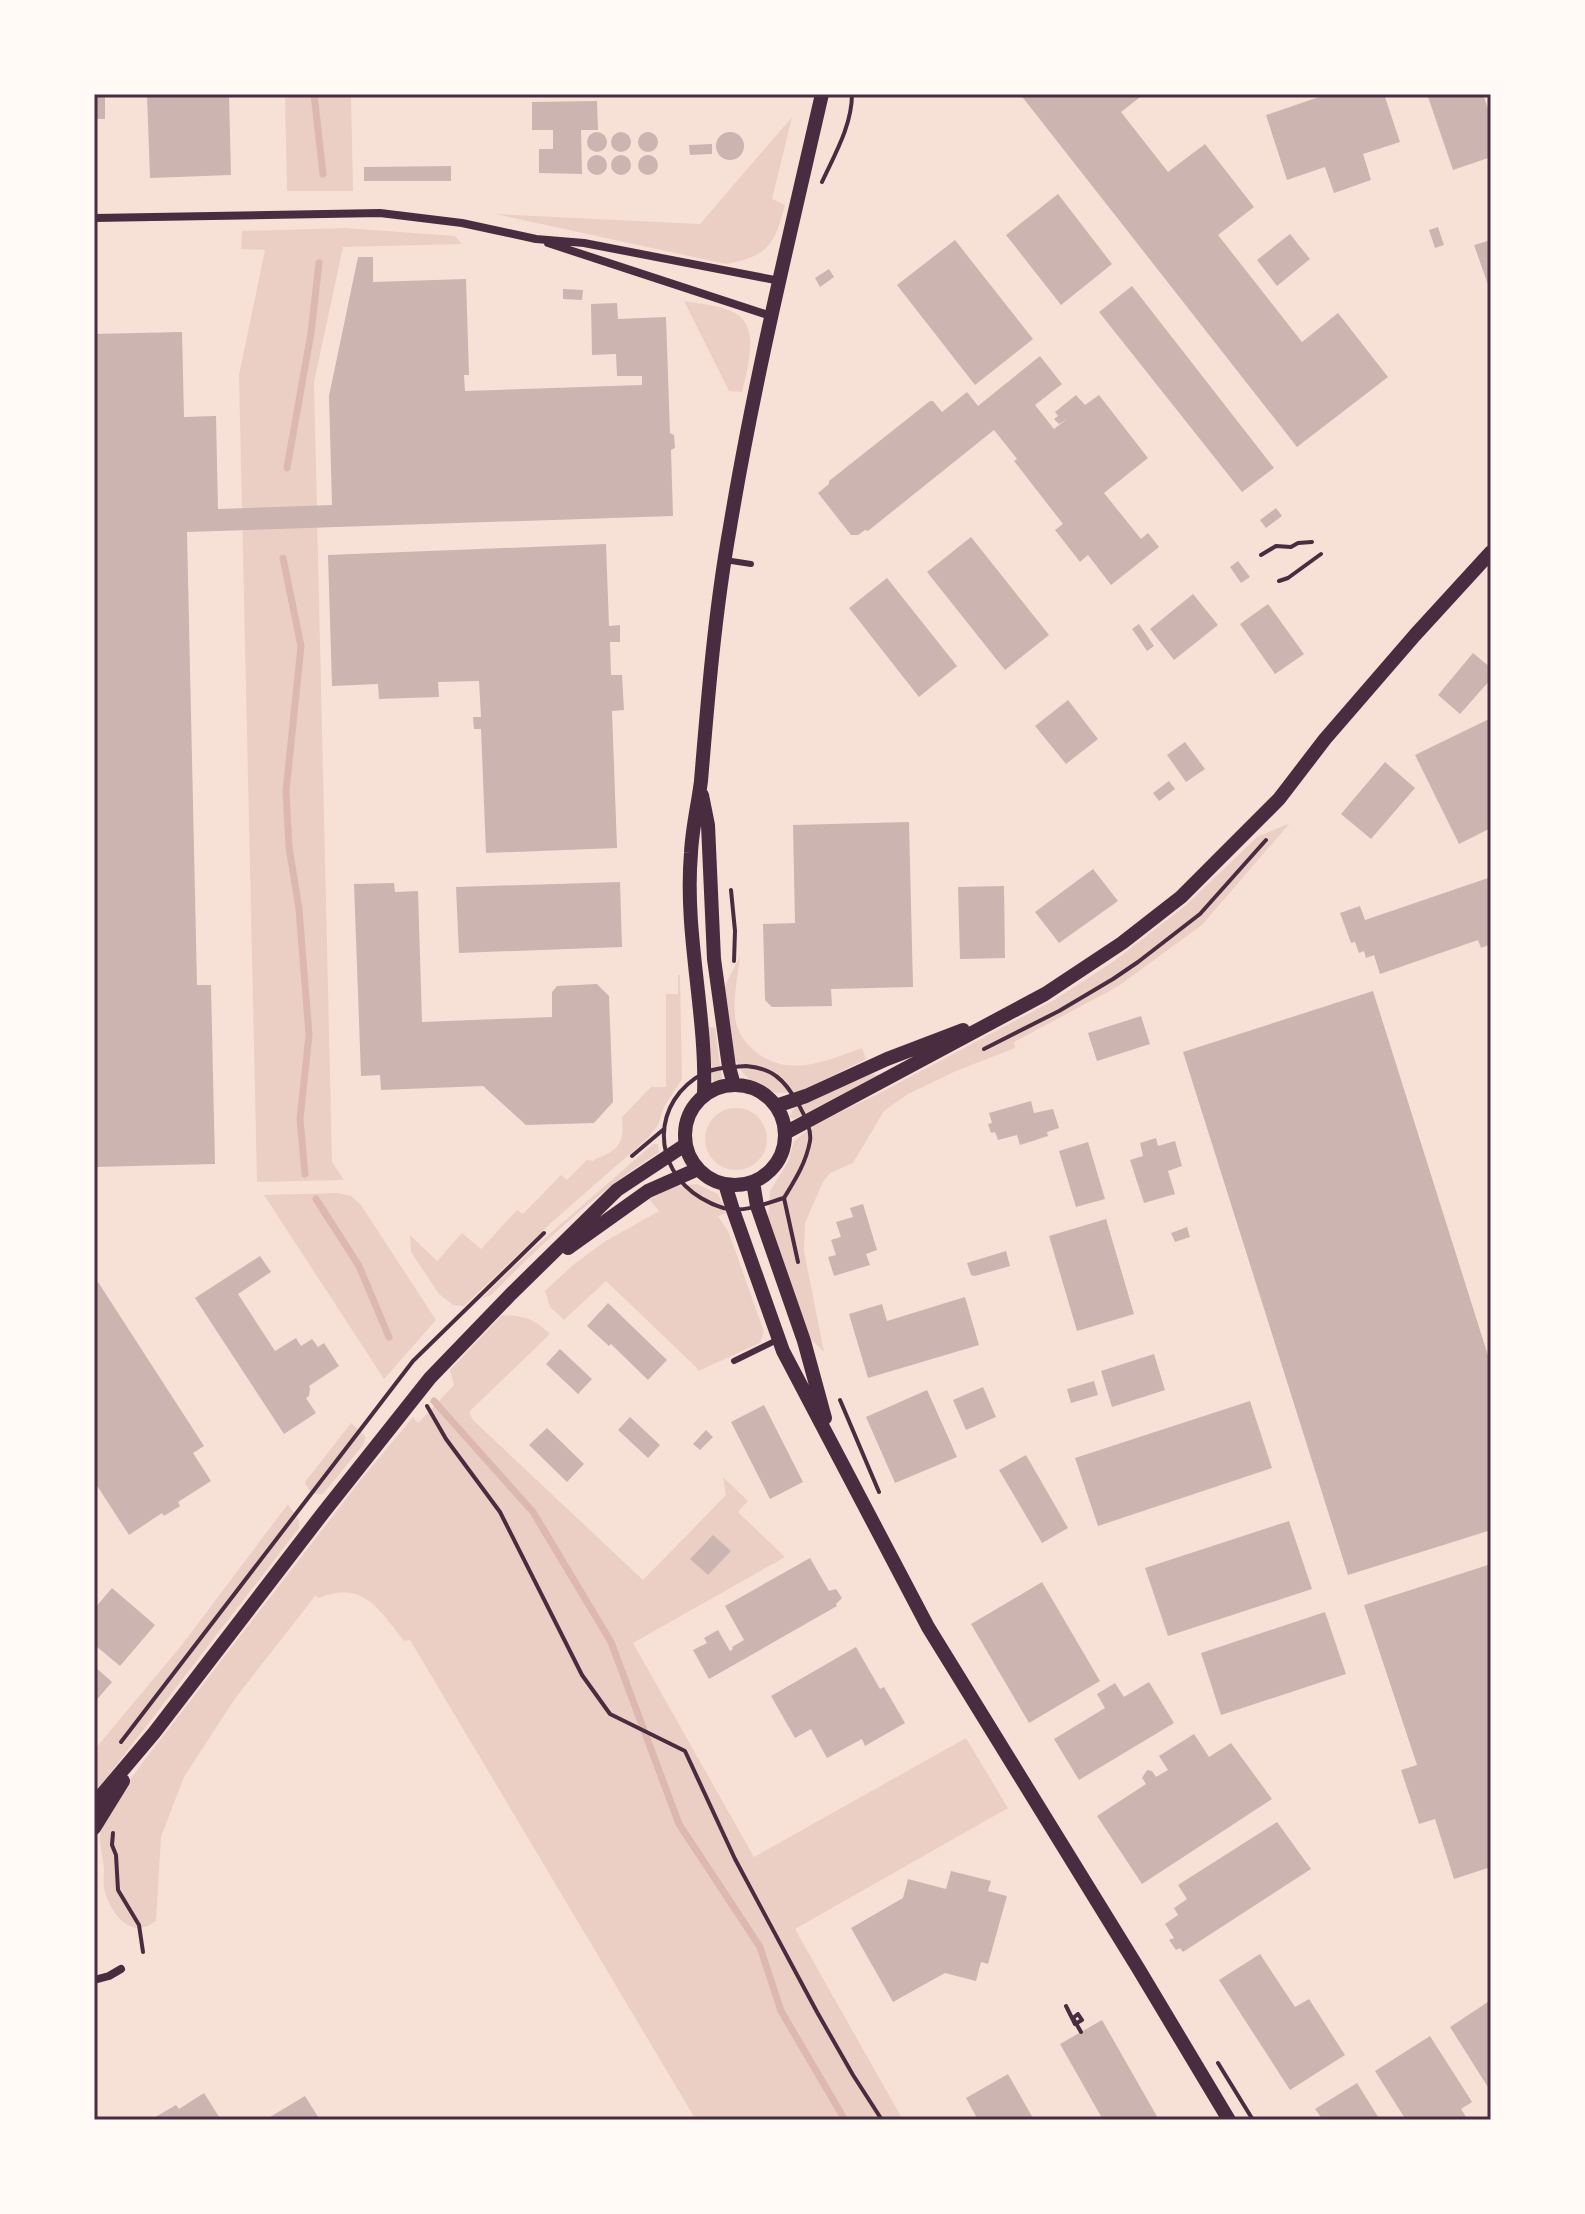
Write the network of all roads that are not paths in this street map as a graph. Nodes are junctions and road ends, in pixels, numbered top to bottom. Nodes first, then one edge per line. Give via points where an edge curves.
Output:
1 (822, 94) edge
2 (94, 218) edge
3 (536, 239) junction
4 (780, 281) junction
5 (771, 316) junction
6 (1491, 552) edge
7 (725, 560) junction
8 (748, 564) dead end
9 (700, 785) junction
10 (979, 1027) junction
11 (734, 1085) junction
12 (704, 1095) junction
13 (776, 1106) junction
14 (785, 1133) junction
15 (685, 1145) junction
16 (698, 1169) junction
17 (753, 1182) junction
18 (725, 1184) junction
19 (531, 1274) junction
20 (779, 1339) junction
21 (734, 1361) dead end
22 (832, 1444) junction
23 (154, 1733) junction
24 (94, 1804) edge
25 (94, 1828) edge
26 (121, 1969) dead end
27 (94, 1980) edge
28 (1229, 2120) edge

1 - 4 street
2 - 3 street via 380,213
3 - 4 street via 584,243
3 - 5 street
4 - 5 street
5 - 7 street
6 - 10 street via 1325,739 1279,799 1181,897 1084,970
7 - 8 lane
7 - 9 street
9 - 11 street via 708,825 714,959
9 - 12 street via 690,900
10 - 13 street
10 - 14 street
11 - 12 street
11 - 13 street via 757,1090
12 - 15 street via 690,1112
13 - 14 street
14 - 17 street via 780,1157
15 - 16 street
15 - 19 street via 617,1190
16 - 18 street
16 - 19 street via 648,1191
17 - 18 street
17 - 22 street
18 - 20 street
19 - 23 street via 419,1393
20 - 21 lane
20 - 22 street
22 - 28 street via 928,1627
23 - 24 street
23 - 25 street
26 - 27 street

